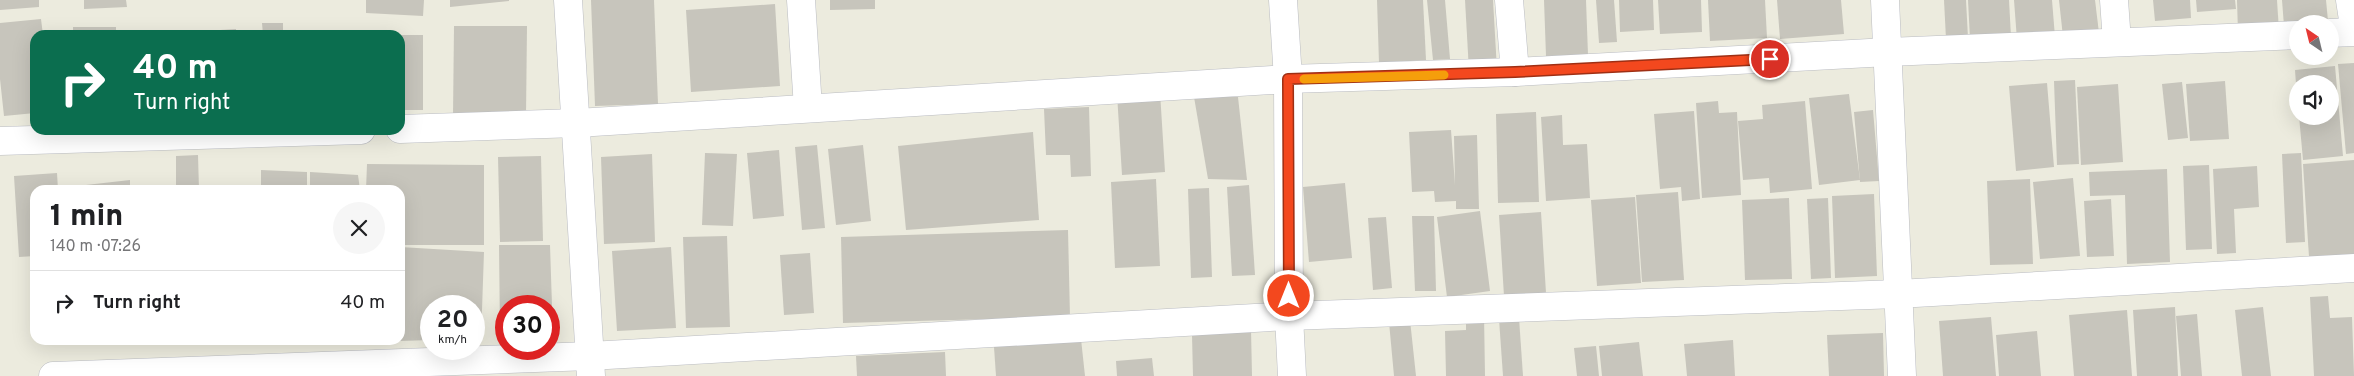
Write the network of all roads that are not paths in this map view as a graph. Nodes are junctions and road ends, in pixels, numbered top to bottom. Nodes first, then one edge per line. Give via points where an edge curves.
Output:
1 (568, 0) edge
2 (801, 0) edge
3 (1283, 0) edge
4 (1509, 0) edge
5 (1885, 0) edge
6 (2114, 0) edge
7 (2350, 0) edge
8 (2354, 26) edge
9 (2354, 32) edge
10 (2339, 33) edge
11 (2289, 35) edge
12 (2117, 42) junction
13 (1888, 52) junction
14 (1515, 72) junction
15 (1288, 79) junction
16 (808, 108) junction
17 (577, 124) junction
18 (405, 129) edge
19 (197, 135) edge
20 (0, 141) edge
21 (2354, 268) edge
22 (1898, 294) junction
23 (1289, 316) junction
24 (591, 366) edge
25 (53, 376) edge
26 (1292, 376) edge
27 (1902, 376) edge

1 - 17 street
2 - 16 street
3 - 15 street
4 - 14 street
5 - 13 street
6 - 12 street
7 - 8 street
9 - 10 street
11 - 12 street
12 - 13 street
13 - 14 street
13 - 22 street
14 - 15 street
15 - 16 street
15 - 23 street
16 - 17 street
17 - 18 street
17 - 24 street
19 - 20 street
21 - 22 street
22 - 23 street
22 - 27 street
23 - 24 street
23 - 26 street
24 - 25 street

